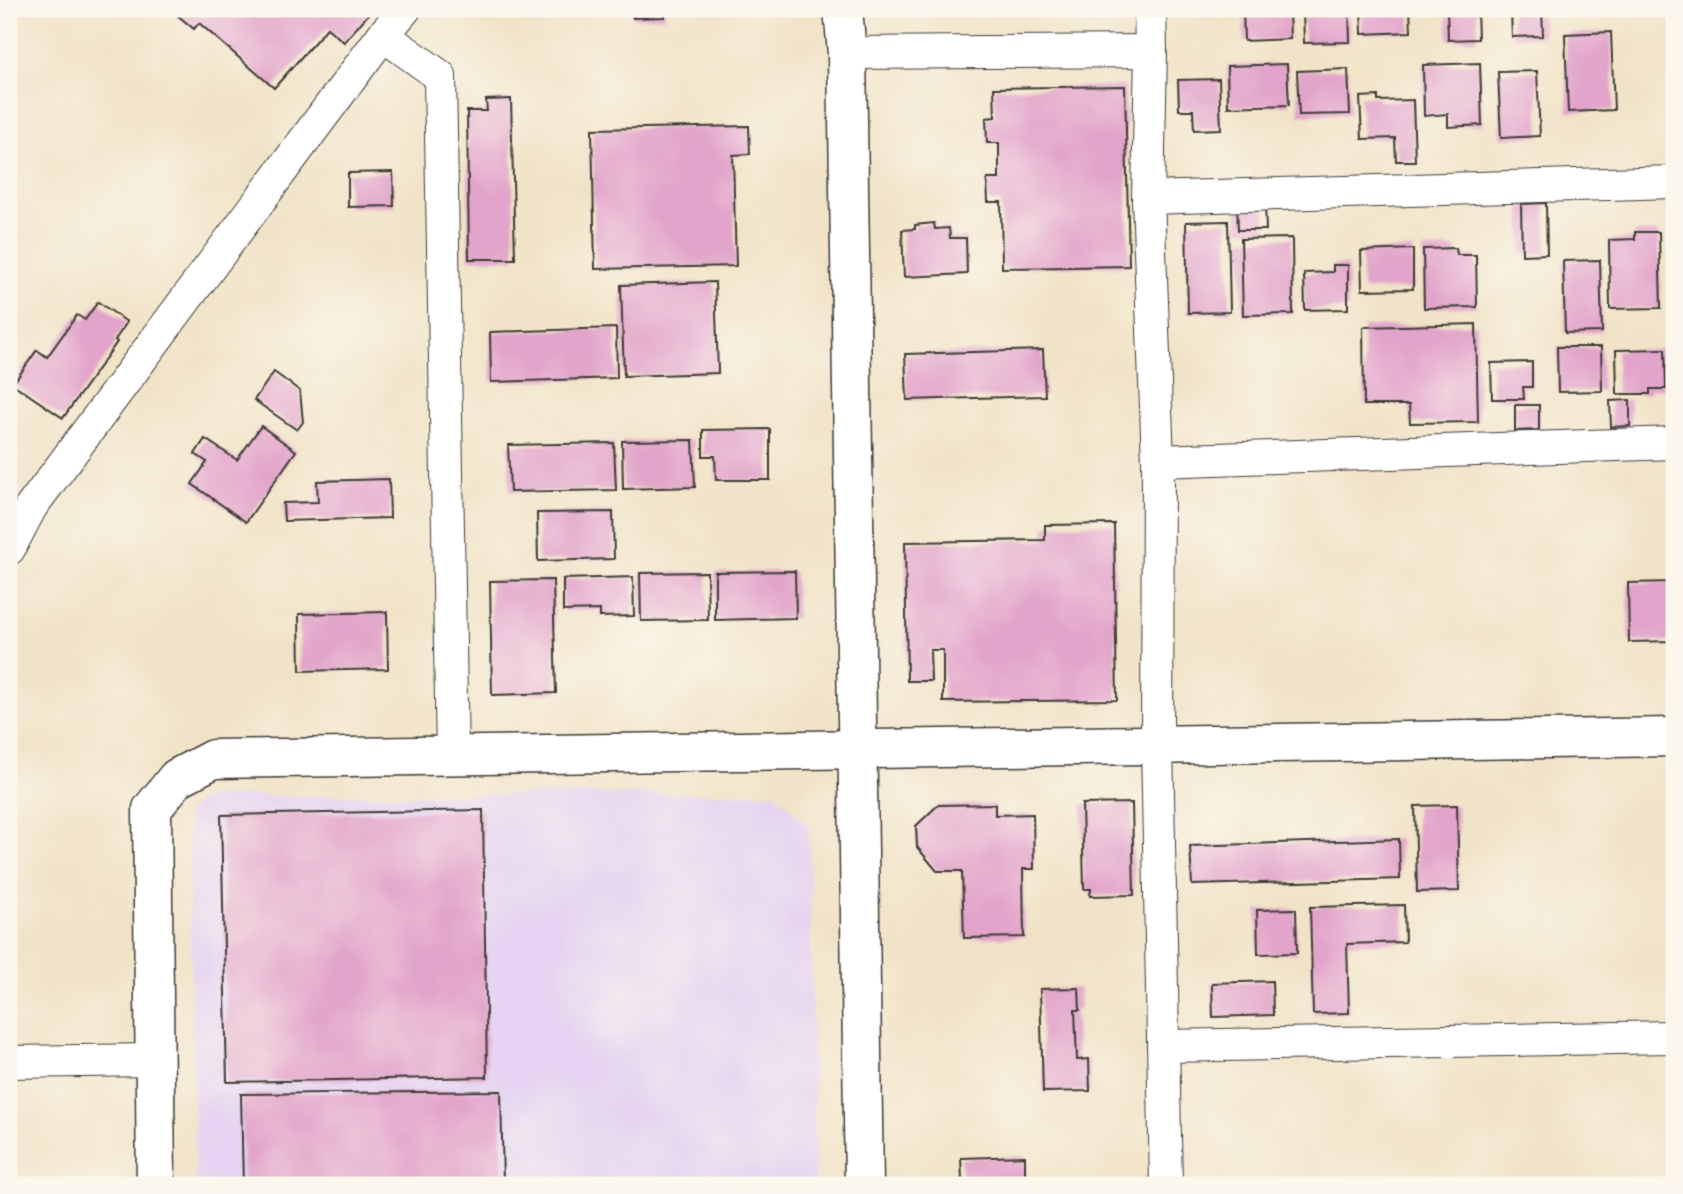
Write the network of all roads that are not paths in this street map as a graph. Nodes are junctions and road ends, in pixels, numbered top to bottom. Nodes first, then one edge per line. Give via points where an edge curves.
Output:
1 (405, 9) edge
2 (843, 9) edge
3 (1150, 9) edge
4 (383, 36) junction
5 (1152, 51) junction
6 (847, 53) junction
7 (1674, 181) edge
8 (1149, 198) junction
9 (1674, 443) edge
10 (1158, 461) junction
11 (9, 549) edge
12 (1674, 737) edge
13 (1157, 746) junction
14 (858, 750) junction
15 (452, 757) junction
16 (1674, 1037) edge
17 (1163, 1046) junction
18 (155, 1060) junction
19 (9, 1062) edge
20 (156, 1185) edge
21 (864, 1185) edge
22 (1166, 1185) edge

1 - 4 street
2 - 6 street
3 - 5 street
4 - 11 street via 31,507
4 - 15 street via 440,76
5 - 6 street
5 - 8 street
6 - 14 street
7 - 8 street
8 - 10 street
9 - 10 street
10 - 13 street
12 - 13 street
13 - 14 street
13 - 17 street
14 - 15 street
14 - 21 street
15 - 18 street via 212,759 177,778 152,809
16 - 17 street
17 - 22 street
18 - 19 street
18 - 20 street

